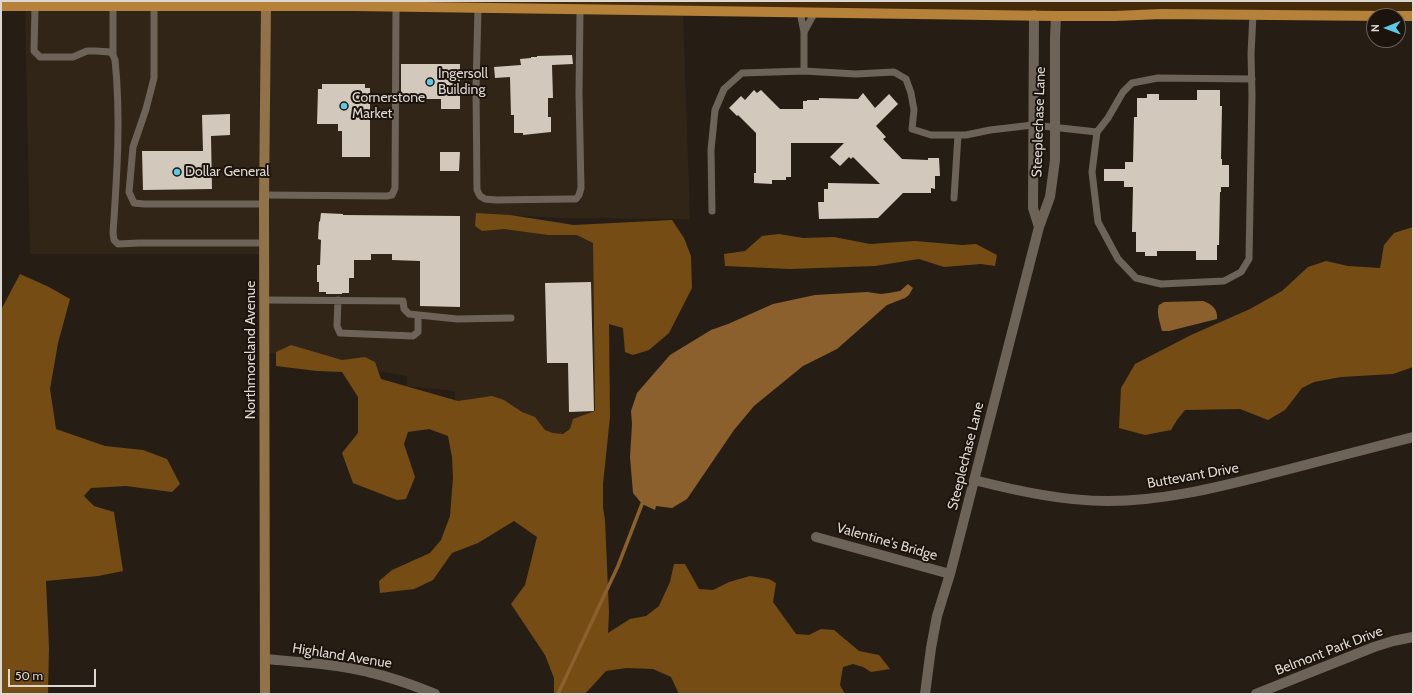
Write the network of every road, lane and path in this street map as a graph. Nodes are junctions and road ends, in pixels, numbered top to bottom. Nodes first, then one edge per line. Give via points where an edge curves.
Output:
1 (266, 3) edge
2 (84, 4) edge
3 (1, 6) edge
4 (154, 6) junction
5 (35, 7) junction
6 (113, 7) junction
7 (396, 7) junction
8 (478, 8) junction
9 (580, 10) junction
10 (800, 12) junction
11 (815, 12) junction
12 (1253, 14) junction
13 (1034, 16) junction
14 (1056, 16) junction
15 (1366, 16) edge
16 (804, 32) junction
17 (113, 55) junction
18 (804, 71) junction
19 (1252, 79) junction
20 (1033, 124) junction
21 (1055, 126) junction
22 (1097, 132) junction
23 (958, 135) junction
24 (954, 198) dead end
25 (264, 199) junction
26 (712, 210) dead end
27 (1039, 227) junction
28 (264, 243) junction
29 (265, 300) junction
30 (338, 300) junction
31 (418, 315) junction
32 (511, 318) dead end
33 (1413, 438) edge
34 (974, 480) junction
35 (816, 537) dead end
36 (950, 574) junction
37 (1413, 637) edge
38 (265, 658) junction
39 (420, 691) edge
40 (265, 694) edge
41 (435, 694) edge
42 (925, 694) edge
43 (1256, 694) edge

1 - 4 main road
1 - 7 main road
1 - 25 street, Northmoreland Avenue
2 - 5 main road
2 - 6 main road
3 - 5 main road
4 - 6 main road
4 - 25 lane via 154,78 133,147 129,192 134,202 144,204
5 - 17 lane via 34,51 40,57 73,57 87,51 110,52
6 - 17 lane
7 - 8 main road
7 - 25 lane via 395,188 392,195
8 - 9 main road
8 - 9 lane via 477,190 485,199 496,200 568,199 579,195
9 - 10 main road
10 - 11 main road
10 - 16 lane
11 - 13 main road
11 - 16 lane
12 - 14 main road
12 - 15 main road
12 - 19 lane
13 - 14 main road
13 - 20 street, Steeplechase Lane
14 - 21 street, Steeplechase Lane
16 - 18 lane
17 - 28 lane via 117,72 118,128 114,240 118,244
18 - 23 lane via 856,74 894,72 906,79 911,92 914,110 912,129 931,135
18 - 26 lane via 742,73 724,88 714,118 711,150
19 - 22 lane via 1158,78 1132,83 1123,92
19 - 22 lane via 1249,259 1241,272 1224,281 1161,284 1136,278 1118,259 1098,222 1092,172
20 - 21 lane
20 - 23 lane
20 - 27 street, Steeplechase Lane via 1033,208
21 - 22 lane
21 - 27 street, Steeplechase Lane via 1055,160 1050,197
23 - 24 lane
25 - 28 street, Northmoreland Avenue
27 - 34 street, Steeplechase Lane
28 - 29 street, Northmoreland Avenue
29 - 30 lane
29 - 38 street, Northmoreland Avenue
30 - 31 lane via 404,301 404,309 409,314
30 - 31 lane via 337,326 340,333 413,336 418,332
31 - 32 lane via 457,319
33 - 34 street, Buttevant Drive via 1218,488 1154,498 1108,501 1072,499 1035,494
34 - 36 street, Steeplechase Lane
35 - 36 street, Valentine's Bridge
36 - 42 street, Steeplechase Lane via 937,616
37 - 43 street, Belmont Park Drive via 1393,641
38 - 39 street, Highland Avenue via 367,672 396,679
38 - 40 street, Northmoreland Avenue
39 - 41 street, Highland Avenue

